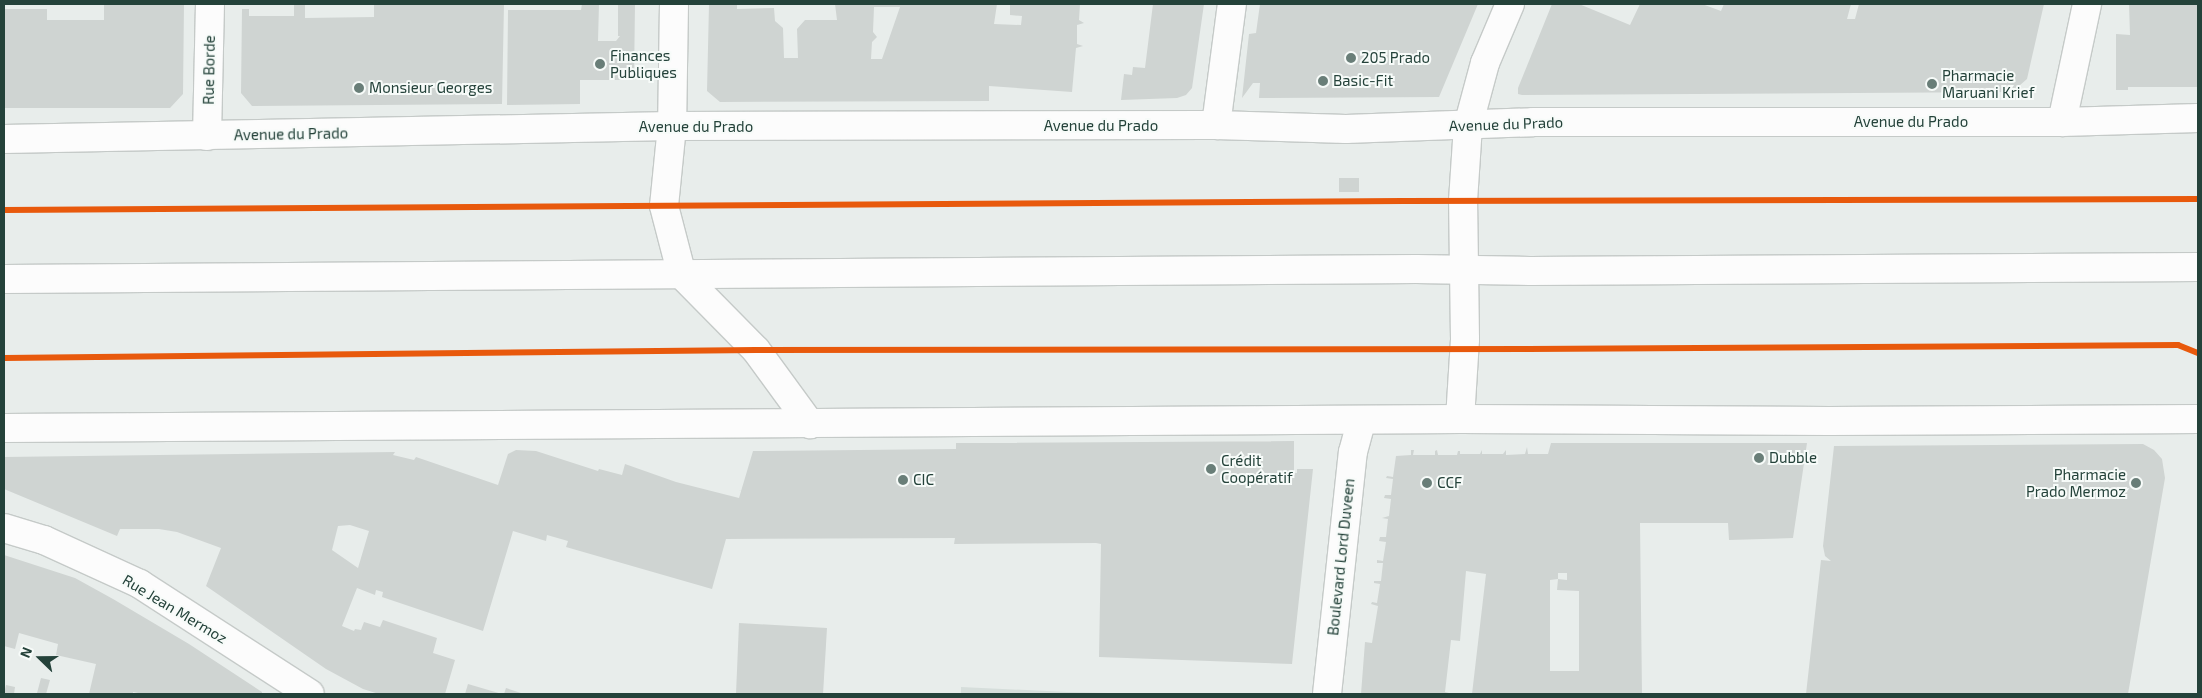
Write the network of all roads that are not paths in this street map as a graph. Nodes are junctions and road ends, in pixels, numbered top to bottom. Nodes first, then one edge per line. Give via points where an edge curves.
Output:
1 (210, 4) edge
2 (674, 4) edge
3 (1232, 4) edge
4 (1510, 4) edge
5 (2087, 4) edge
6 (2198, 118) edge
7 (2062, 122) junction
8 (1216, 125) junction
9 (672, 126) junction
10 (1468, 126) junction
11 (207, 136) junction
12 (4, 139) edge
13 (2198, 267) edge
14 (1465, 270) junction
15 (682, 275) junction
16 (4, 279) edge
17 (2198, 418) edge
18 (1460, 419) junction
19 (1361, 422) junction
20 (810, 424) junction
21 (4, 428) edge
22 (4, 528) edge
23 (310, 694) edge
24 (1326, 694) edge

1 - 11 street, Rue Borde
2 - 9 street
3 - 8 street
4 - 10 street via 1485,63
5 - 7 street
6 - 7 street, Avenue du Prado
7 - 10 street, Avenue du Prado via 1533,122
8 - 9 street, Avenue du Prado
8 - 10 street, Avenue du Prado via 1346,129
9 - 11 street, Avenue du Prado
9 - 15 street via 664,206
10 - 14 street via 1463,201
11 - 12 street, Avenue du Prado
13 - 14 street
14 - 15 street
14 - 18 street
15 - 16 street
15 - 20 street via 756,350
17 - 18 street
18 - 19 street
19 - 20 street
19 - 24 street, Boulevard Lord Duveen via 1352,452
20 - 21 street
22 - 23 street, Rue Jean Mermoz via 44,540 140,584

